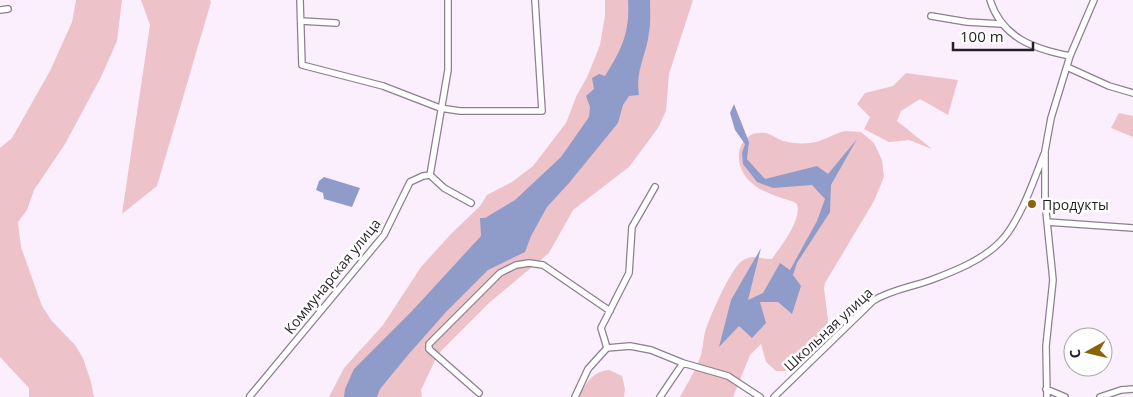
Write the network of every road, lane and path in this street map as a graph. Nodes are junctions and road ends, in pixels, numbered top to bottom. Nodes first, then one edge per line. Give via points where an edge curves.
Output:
1 (300, 0) edge
2 (448, 0) edge
3 (534, 0) edge
4 (990, 0) edge
5 (1094, 0) edge
6 (8, 9) dead end
7 (0, 10) edge
8 (931, 16) dead end
9 (301, 21) junction
10 (336, 23) dead end
11 (1001, 24) junction
12 (1070, 56) junction
13 (1067, 67) junction
14 (1133, 93) edge
15 (440, 108) junction
16 (1045, 151) junction
17 (430, 176) junction
18 (655, 187) dead end
19 (471, 203) dead end
20 (1048, 222) junction
21 (1133, 228) edge
22 (610, 311) junction
23 (607, 348) junction
24 (684, 363) junction
25 (1046, 389) junction
26 (1133, 389) edge
27 (479, 392) dead end
28 (250, 396) edge
29 (575, 397) edge
30 (660, 397) edge
31 (760, 397) edge
32 (774, 397) edge
33 (1046, 397) edge
34 (1065, 397) edge
35 (1100, 397) edge

1 - 9 street
2 - 15 street via 448,70
3 - 15 street via 542,111
4 - 11 street
5 - 12 street, Школьная улица
6 - 7 street
8 - 11 street
9 - 10 street
9 - 15 street via 302,65 383,86
11 - 12 street via 1019,40
12 - 13 street, Школьная улица
13 - 14 street
13 - 16 street, Школьная улица via 1051,118
15 - 17 street
16 - 20 street, Школьная улица
16 - 32 street, Школьная улица via 1019,212 1001,242 956,270 873,301
17 - 19 street
17 - 28 street, Коммунарская улица via 410,182 384,235
18 - 22 street via 632,227 629,273
20 - 21 street
20 - 25 street, Школьная улица via 1053,280 1046,346
22 - 23 street via 601,328
22 - 27 street via 543,266 516,265 500,273 429,344 428,349
23 - 24 street via 630,346 651,350
23 - 29 street via 588,369
24 - 30 street
24 - 31 street via 728,376
25 - 33 street, Школьная улица
25 - 34 street
26 - 35 street

